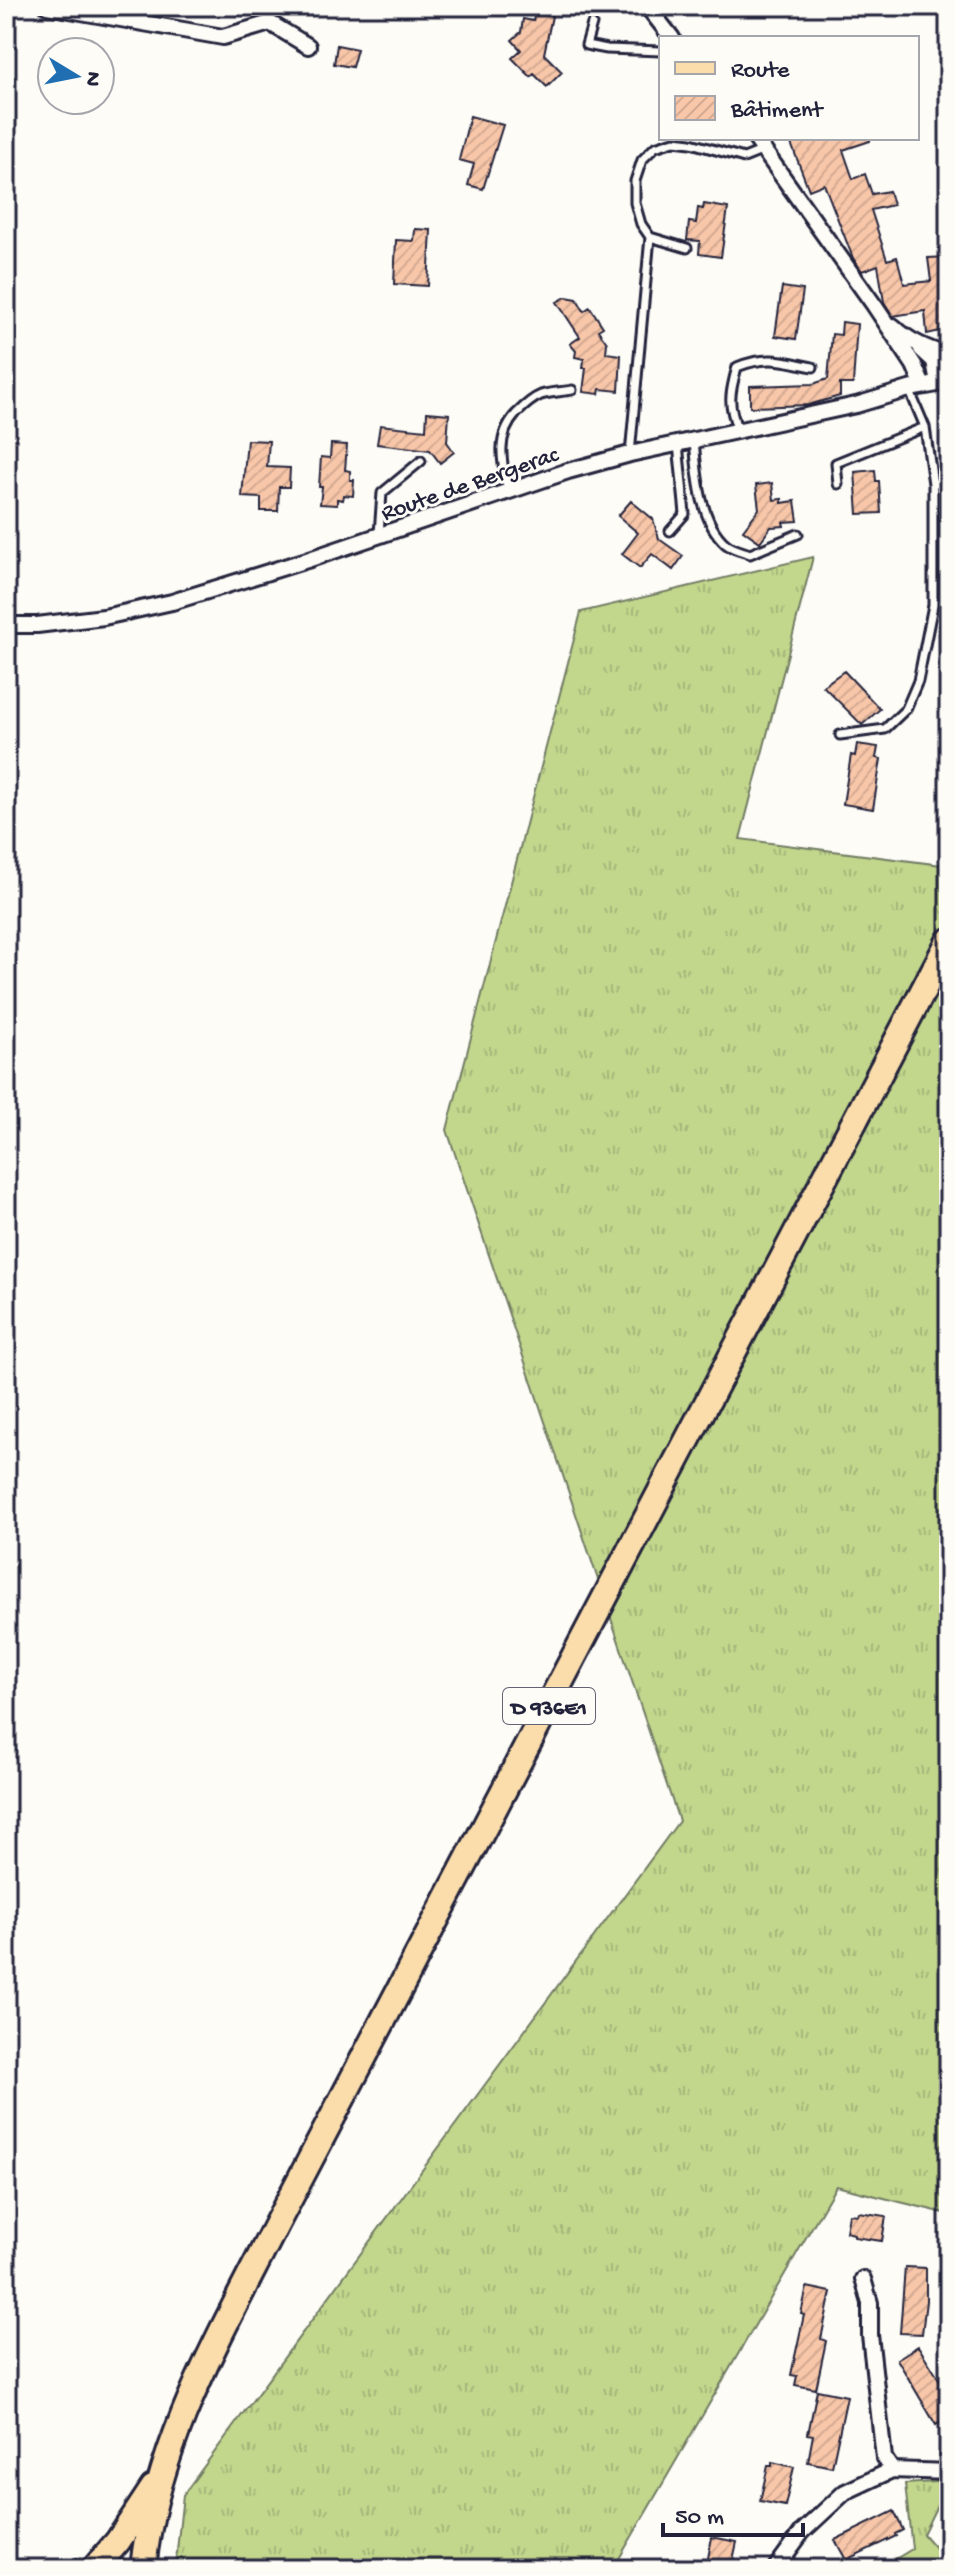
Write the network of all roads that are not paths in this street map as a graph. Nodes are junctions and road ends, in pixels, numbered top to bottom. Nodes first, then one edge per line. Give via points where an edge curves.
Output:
1 (47, 6) edge
2 (647, 6) edge
3 (592, 24) dead end
4 (670, 36) edge
5 (308, 46) dead end
6 (659, 51) edge
7 (759, 144) edge
8 (650, 237) junction
9 (687, 248) dead end
10 (874, 305) junction
11 (913, 341) junction
12 (949, 356) edge
13 (813, 367) dead end
14 (930, 385) edge
15 (572, 390) dead end
16 (925, 427) junction
17 (738, 431) junction
18 (694, 440) junction
19 (678, 444) junction
20 (630, 454) junction
21 (421, 461) dead end
22 (949, 483) edge
23 (838, 484) dead end
24 (933, 484) junction
25 (508, 491) junction
26 (670, 531) dead end
27 (798, 534) dead end
28 (379, 536) junction
29 (6, 625) edge
30 (840, 735) dead end
31 (949, 941) edge
32 (863, 2279) dead end
33 (892, 2470) junction
34 (949, 2472) edge
35 (161, 2476) junction
36 (94, 2569) edge
37 (143, 2569) edge
38 (775, 2569) edge

1 - 5 street via 223,37 270,23
2 - 4 street
3 - 6 lane via 586,45
7 - 8 lane via 744,158 691,143 655,147 642,160 635,181 635,203
7 - 10 street
8 - 9 lane
8 - 20 lane
10 - 11 street
10 - 14 street
11 - 12 street
11 - 14 street via 934,361
13 - 17 lane via 770,359 737,367 730,407
14 - 16 lane
14 - 17 street, Route de Bergerac
15 - 25 lane via 541,396 509,422 501,438
16 - 23 lane via 836,463
16 - 24 lane
17 - 18 street, Route de Bergerac
18 - 19 street, Route de Bergerac
18 - 27 lane via 698,490 726,545 750,554
19 - 20 street, Route de Bergerac
19 - 26 lane via 685,514
20 - 25 street, Route de Bergerac
21 - 28 lane via 382,493
22 - 24 lane
24 - 30 lane via 933,605 918,681 906,709 885,729
25 - 28 street, Route de Bergerac
28 - 29 street, Route de Bergerac via 172,602 104,617
31 - 35 main road, D 936E1 via 277,2223 208,2360
32 - 33 street via 870,2303 884,2458
33 - 34 street
33 - 38 street via 845,2492 802,2532
35 - 36 main road, D 936E1
35 - 37 main road, D 936E1

